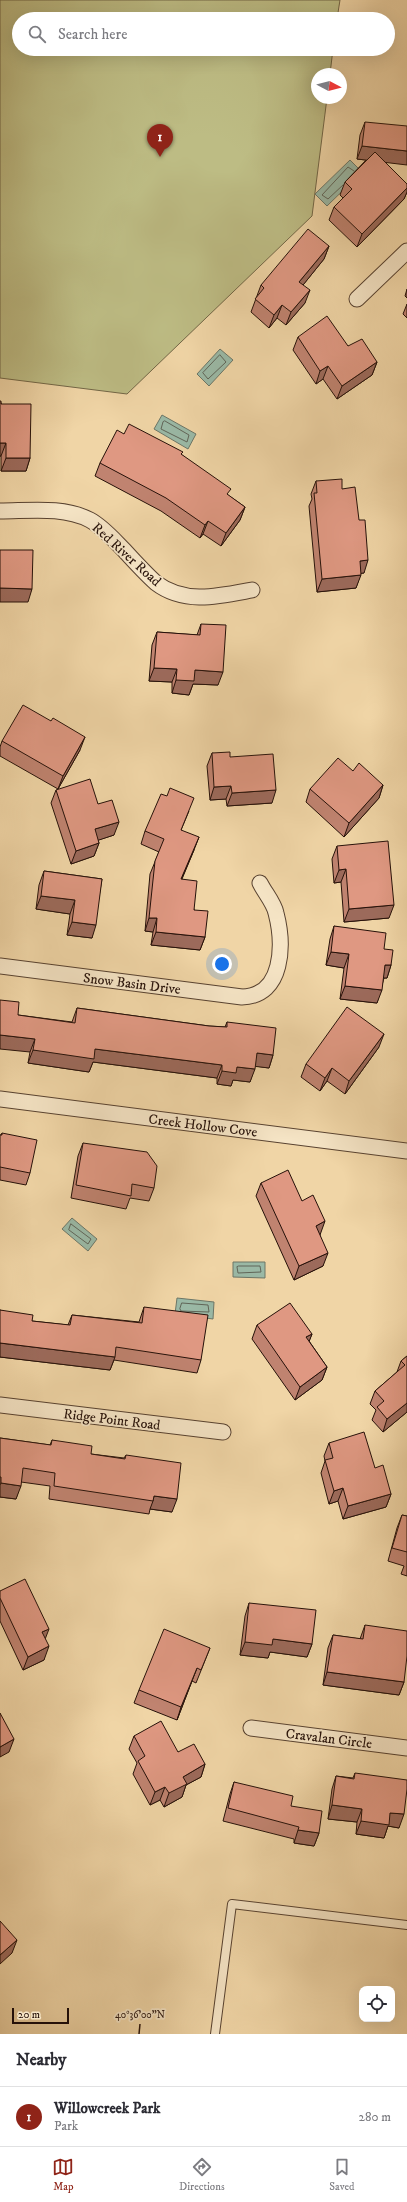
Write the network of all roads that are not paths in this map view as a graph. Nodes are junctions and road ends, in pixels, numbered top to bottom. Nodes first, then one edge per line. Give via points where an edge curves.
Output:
1 (407, 251) edge
2 (357, 299) dead end
3 (0, 511) edge
4 (252, 590) dead end
5 (260, 884) dead end
6 (0, 966) edge
7 (0, 1099) edge
8 (407, 1151) edge
9 (0, 1405) edge
10 (223, 1432) dead end
11 (252, 1728) dead end
12 (407, 1748) edge
13 (407, 1925) edge
14 (215, 2034) edge

1 - 2 street
3 - 4 street, Red River Road via 53,511 70,513 90,520 106,532 156,583 186,597 216,597
5 - 6 street, Snow Basin Drive via 276,912 281,942 278,967 272,981 264,991 250,997
7 - 8 street, Creek Hollow Cove
9 - 10 street, Ridge Point Road
11 - 12 street, Cravalan Circle
13 - 14 lane via 232,1904

